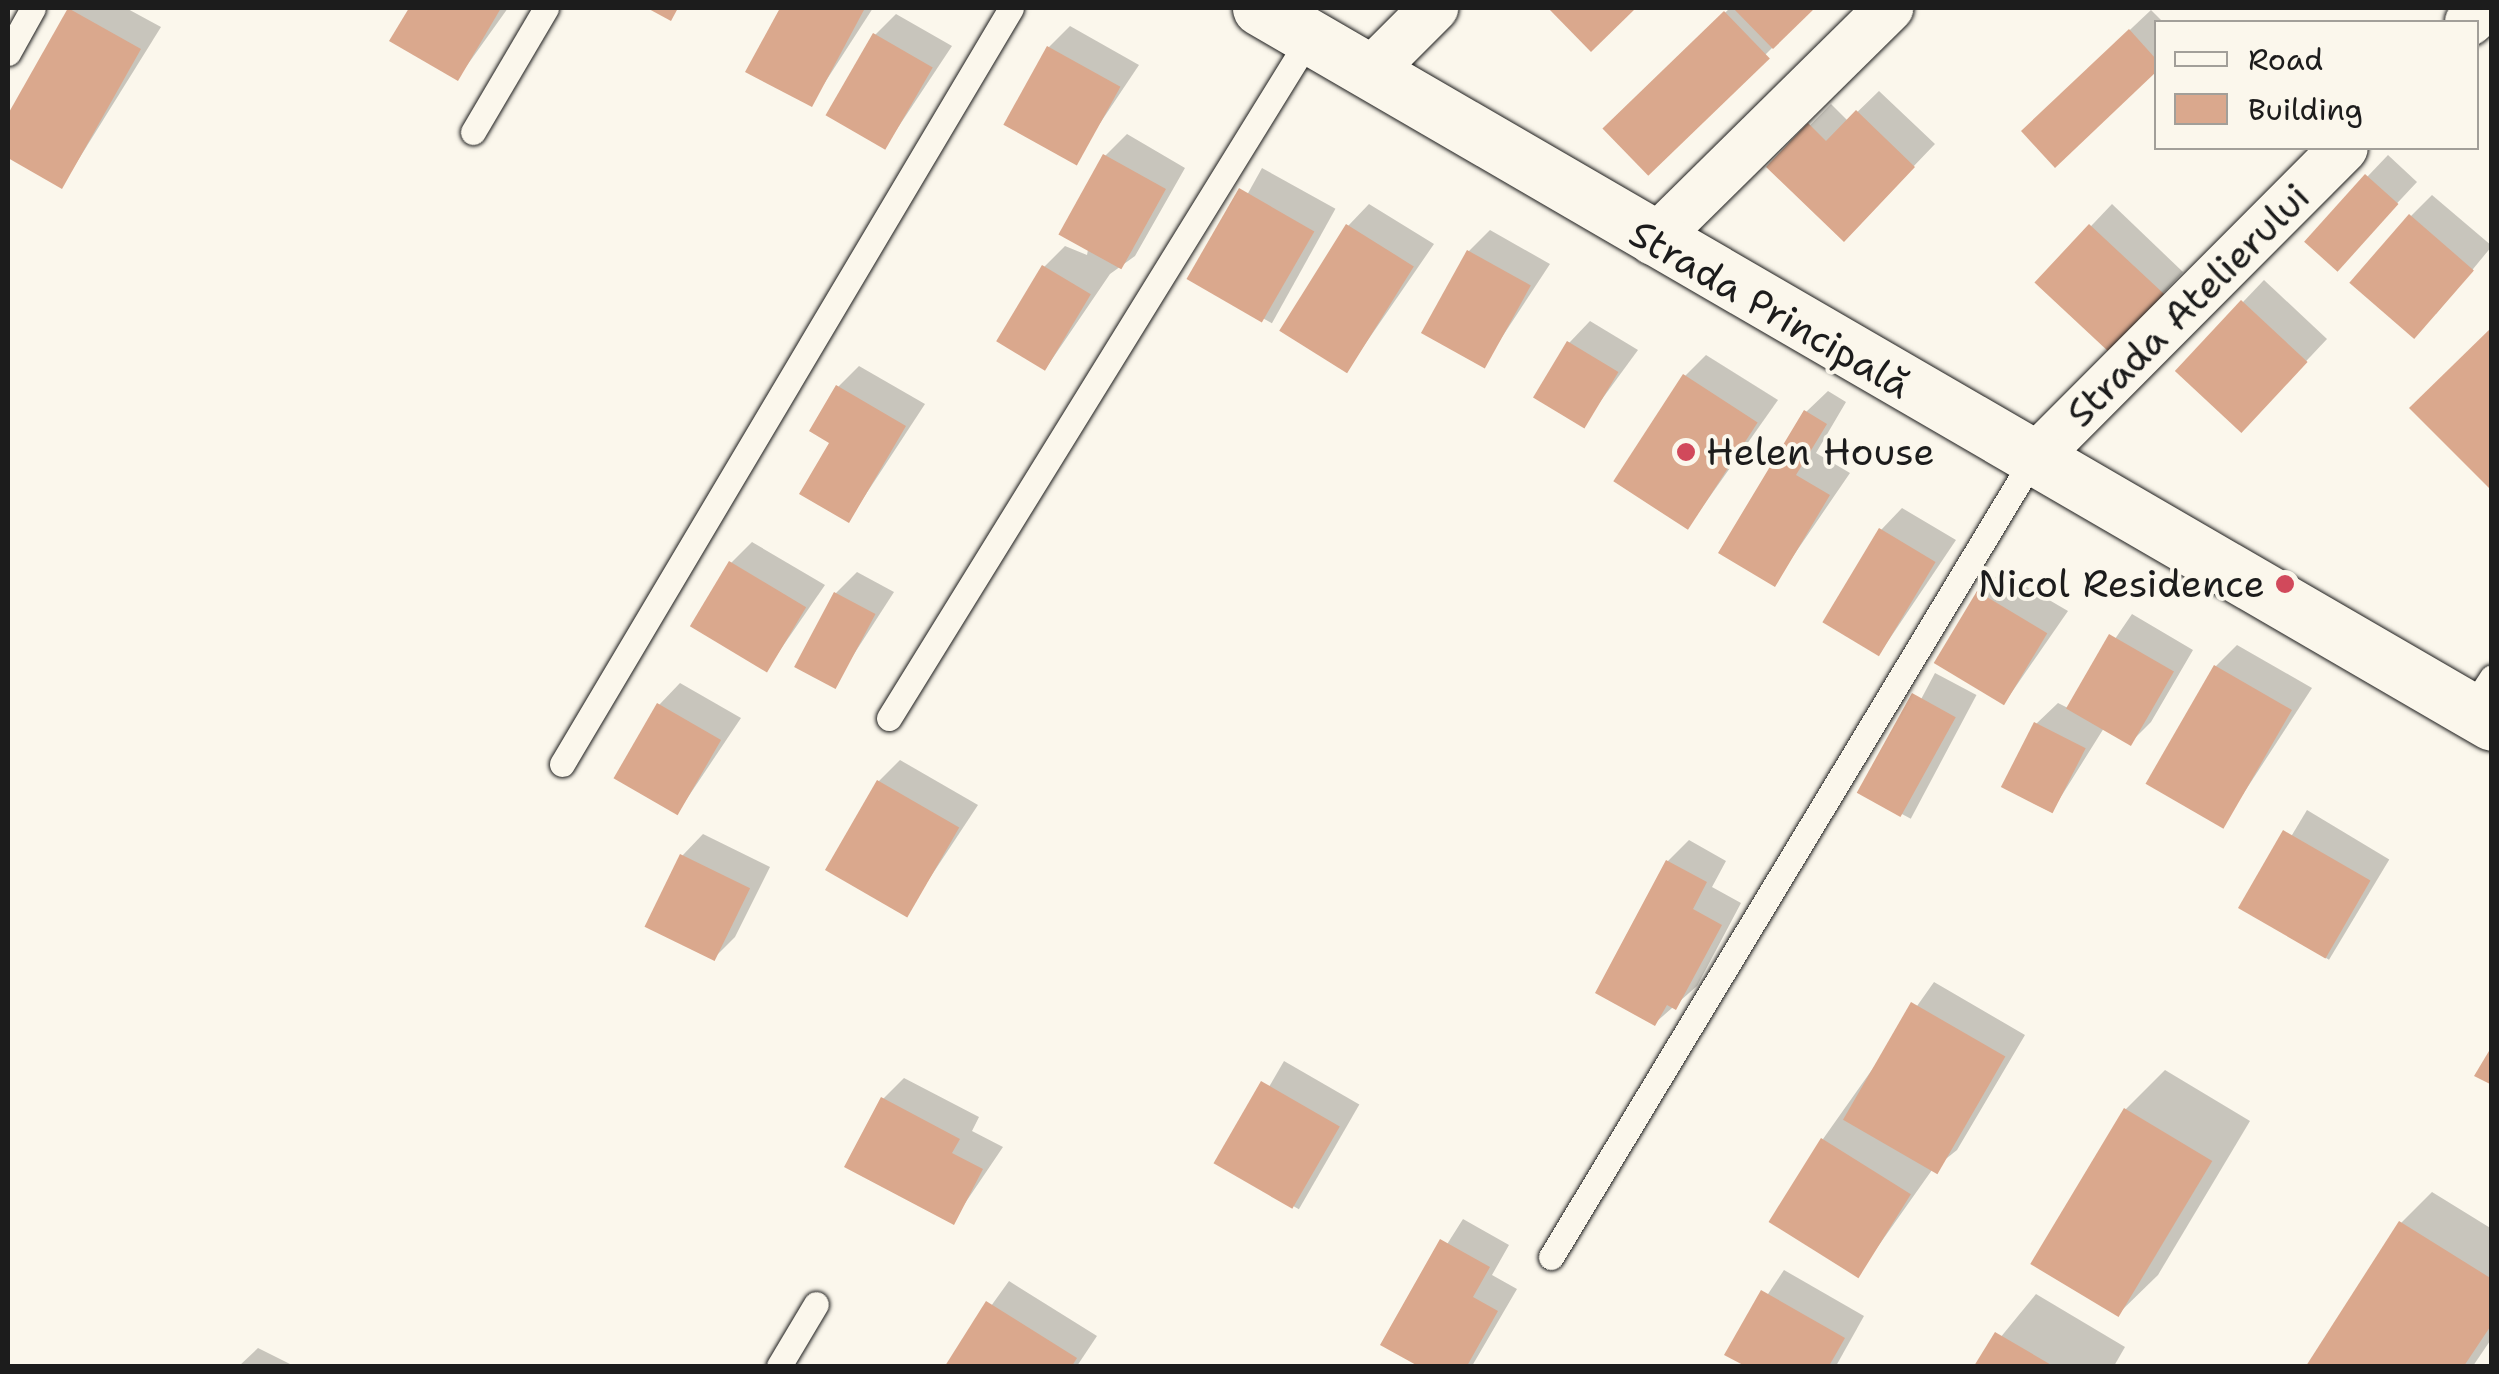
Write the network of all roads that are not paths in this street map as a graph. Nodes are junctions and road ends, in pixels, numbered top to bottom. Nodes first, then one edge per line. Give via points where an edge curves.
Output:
1 (33, 8) edge
2 (546, 8) edge
3 (1012, 8) edge
4 (1260, 8) edge
5 (1434, 8) edge
6 (1888, 8) edge
7 (1310, 37) junction
8 (8, 53) edge
9 (1370, 72) junction
10 (474, 132) dead end
11 (2342, 150) edge
12 (1653, 241) junction
13 (2030, 462) junction
14 (2484, 704) edge
15 (889, 718) dead end
16 (562, 764) dead end
17 (1551, 1256) dead end
18 (816, 1304) dead end
19 (779, 1366) edge

1 - 8 lane
2 - 10 lane
3 - 16 lane
4 - 7 street, Strada Principală
5 - 9 street
6 - 12 street
7 - 9 street, Strada Principală
7 - 15 lane
9 - 12 street, Strada Principală
11 - 13 street, Strada Atelierului
12 - 13 street, Strada Principală
13 - 14 street, Strada Principală
13 - 17 lane
18 - 19 lane

